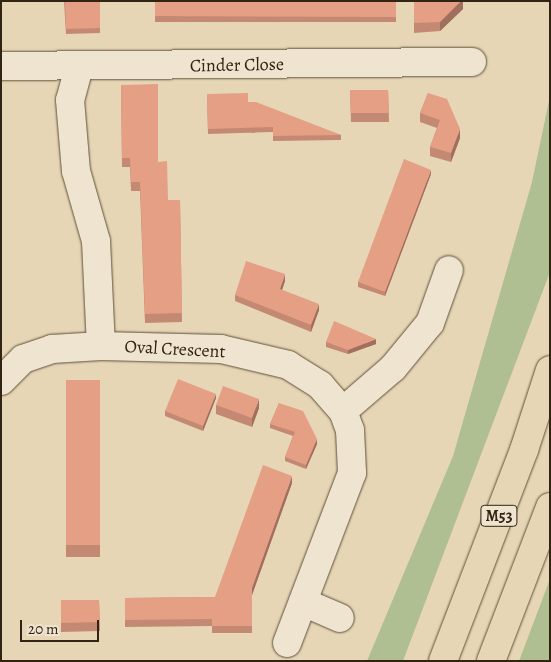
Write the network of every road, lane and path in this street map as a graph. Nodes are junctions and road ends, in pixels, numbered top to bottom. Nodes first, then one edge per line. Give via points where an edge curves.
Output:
1 (472, 62) dead end
2 (1, 66) edge
3 (80, 67) junction
4 (449, 270) dead end
5 (101, 346) junction
6 (550, 370) edge
7 (1, 381) edge
8 (343, 411) junction
9 (550, 507) edge
10 (303, 602) junction
11 (340, 618) dead end
12 (286, 643) dead end
13 (443, 661) edge
14 (491, 661) edge

1 - 3 street, Cinder Close
2 - 3 street, Cinder Close
3 - 5 street, Oval Crescent via 70,100 76,171 96,241
4 - 8 street via 430,323 393,368
5 - 7 street via 52,349 23,359
5 - 8 street, Oval Crescent via 221,349 288,365 320,385
6 - 13 highway, M53 via 524,450
8 - 10 street, Oval Crescent via 350,430 352,472
9 - 14 highway, M53
10 - 11 street
10 - 12 street, Oval Crescent

